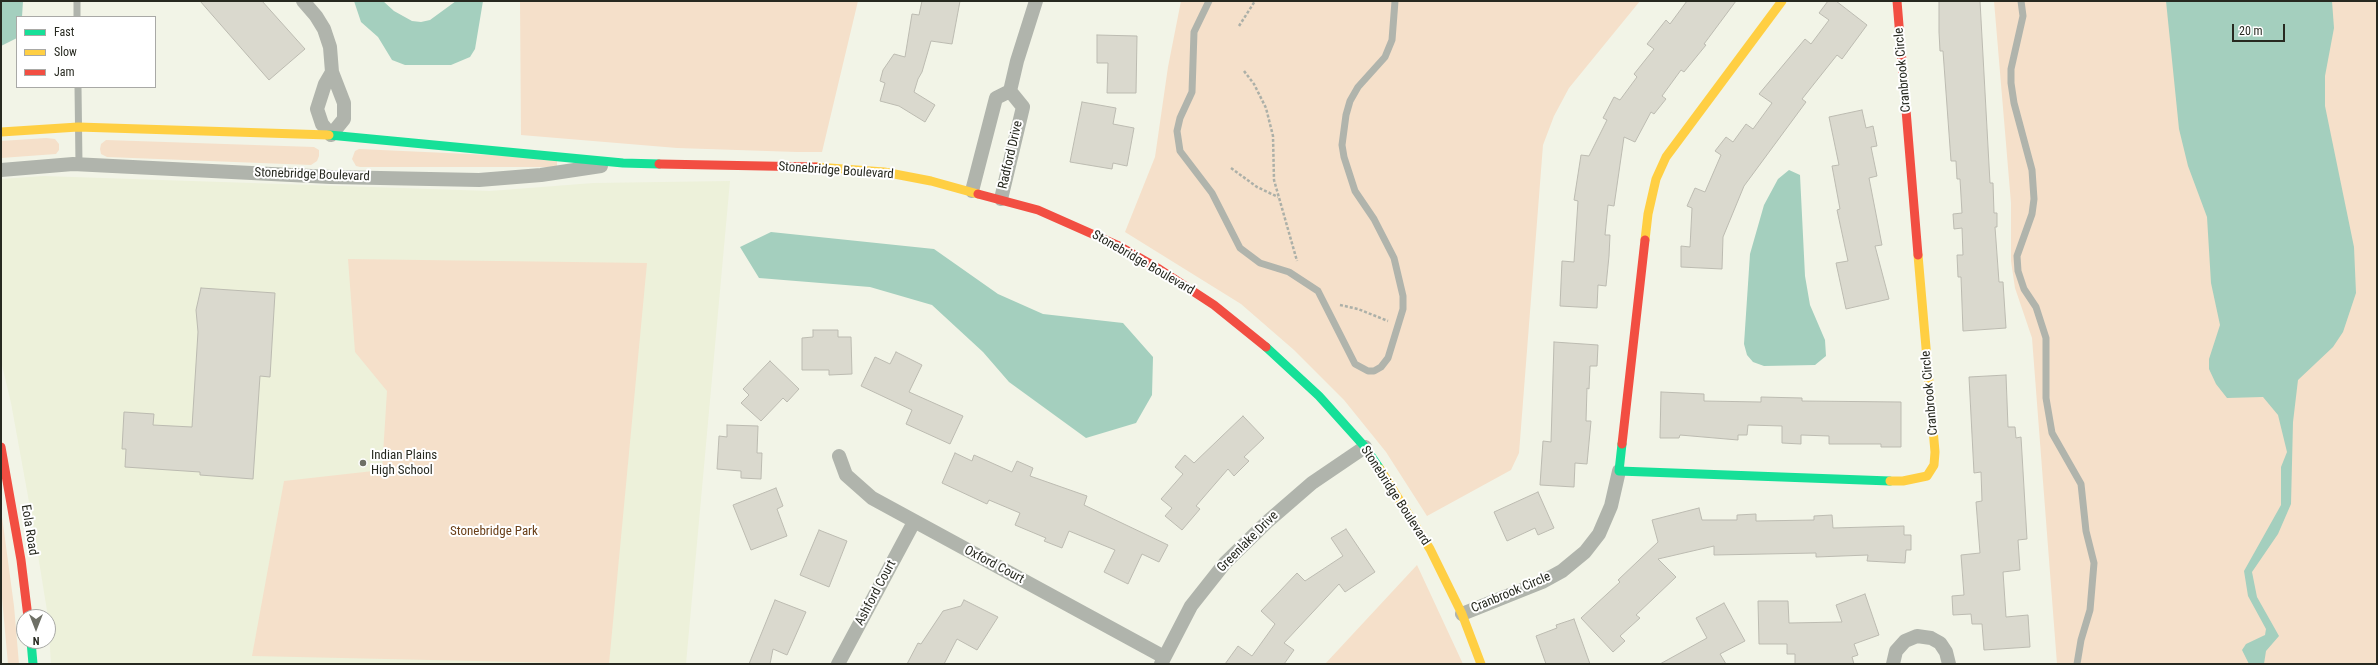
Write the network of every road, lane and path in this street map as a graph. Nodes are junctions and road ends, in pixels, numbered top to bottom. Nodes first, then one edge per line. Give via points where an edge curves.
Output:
1 (77, 1) edge
2 (304, 1) edge
3 (1036, 1) edge
4 (1208, 1) edge
5 (1255, 1) edge
6 (1395, 1) edge
7 (1782, 1) edge
8 (1897, 1) edge
9 (2021, 1) edge
10 (77, 16) edge
11 (1239, 26) dead end
12 (1244, 71) dead end
13 (332, 72) junction
14 (78, 88) edge
15 (1010, 91) junction
16 (78, 127) junction
17 (1, 132) edge
18 (331, 135) junction
19 (623, 163) junction
20 (79, 164) junction
21 (1231, 168) dead end
22 (1, 170) edge
23 (972, 191) junction
24 (1279, 198) junction
25 (1001, 199) junction
26 (1304, 280) junction
27 (1318, 291) junction
28 (1398, 323) junction
29 (1, 447) edge
30 (1364, 447) junction
31 (839, 456) dead end
32 (1619, 471) junction
33 (914, 522) junction
34 (27, 609) edge
35 (1462, 614) junction
36 (31, 649) edge
37 (1162, 660) edge
38 (32, 664) edge
39 (838, 664) edge
40 (1481, 664) edge
41 (1893, 664) edge
42 (1949, 664) edge
43 (2077, 664) edge

1 - 10 lane
2 - 13 street via 324,29 330,47
3 - 15 street
4 - 26 lane via 1194,32 1192,92 1180,118 1180,151 1212,193 1240,248 1260,263 1289,272
5 - 11 path
6 - 28 lane via 1392,40 1385,57 1358,87 1350,101 1342,145 1355,191 1374,219 1396,265 1403,296 1403,309
7 - 32 street, Cranbrook Circle via 1682,133 1666,157 1656,179 1648,214
8 - 32 street, Cranbrook Circle via 1935,452 1934,465 1926,476 1903,481
9 - 43 lane via 2024,16 2011,69 2011,83 2032,170 2034,199 2032,214 2017,256 2018,271 2024,288 2036,307 2046,338 2048,416 2058,447 2075,470 2081,484 2086,531 2094,563 2090,610
12 - 24 path via 1266,108 1273,136 1274,180
13 - 18 street via 325,84 318,110 322,124
13 - 18 street via 345,112 344,119
14 - 16 lane
15 - 23 street via 996,98
15 - 25 street, Radford Drive via 1023,107
16 - 17 street, Stonebridge Boulevard
16 - 18 street, Stonebridge Boulevard
16 - 20 lane
18 - 19 street, Stonebridge Boulevard
19 - 20 street, Stonebridge Boulevard via 540,175 479,180 331,177
19 - 23 street, Stonebridge Boulevard via 822,167 884,172
20 - 22 street, Stonebridge Boulevard
21 - 24 path via 1257,187
23 - 25 street, Stonebridge Boulevard
24 - 26 path via 1295,258
25 - 30 street, Stonebridge Boulevard via 1075,225 1117,245 1214,305 1268,349 1319,396
26 - 27 lane
27 - 28 path via 1335,304
27 - 28 lane via 1340,338 1355,364 1361,369 1374,371 1381,367 1388,358
29 - 34 street, Eola Road
30 - 35 street, Stonebridge Boulevard via 1430,549
30 - 37 street, Greenlake Drive via 1312,483 1266,522 1225,563 1191,606
31 - 33 street, Oxford Court via 846,475 857,486 872,498
32 - 35 street, Cranbrook Circle via 1611,506 1599,534 1585,552 1542,582
33 - 37 street, Oxford Court
33 - 39 street, Ashford Court
35 - 40 street, Stonebridge Boulevard
36 - 38 street
41 - 42 street via 1896,651 1905,641 1917,636 1931,638 1940,643

